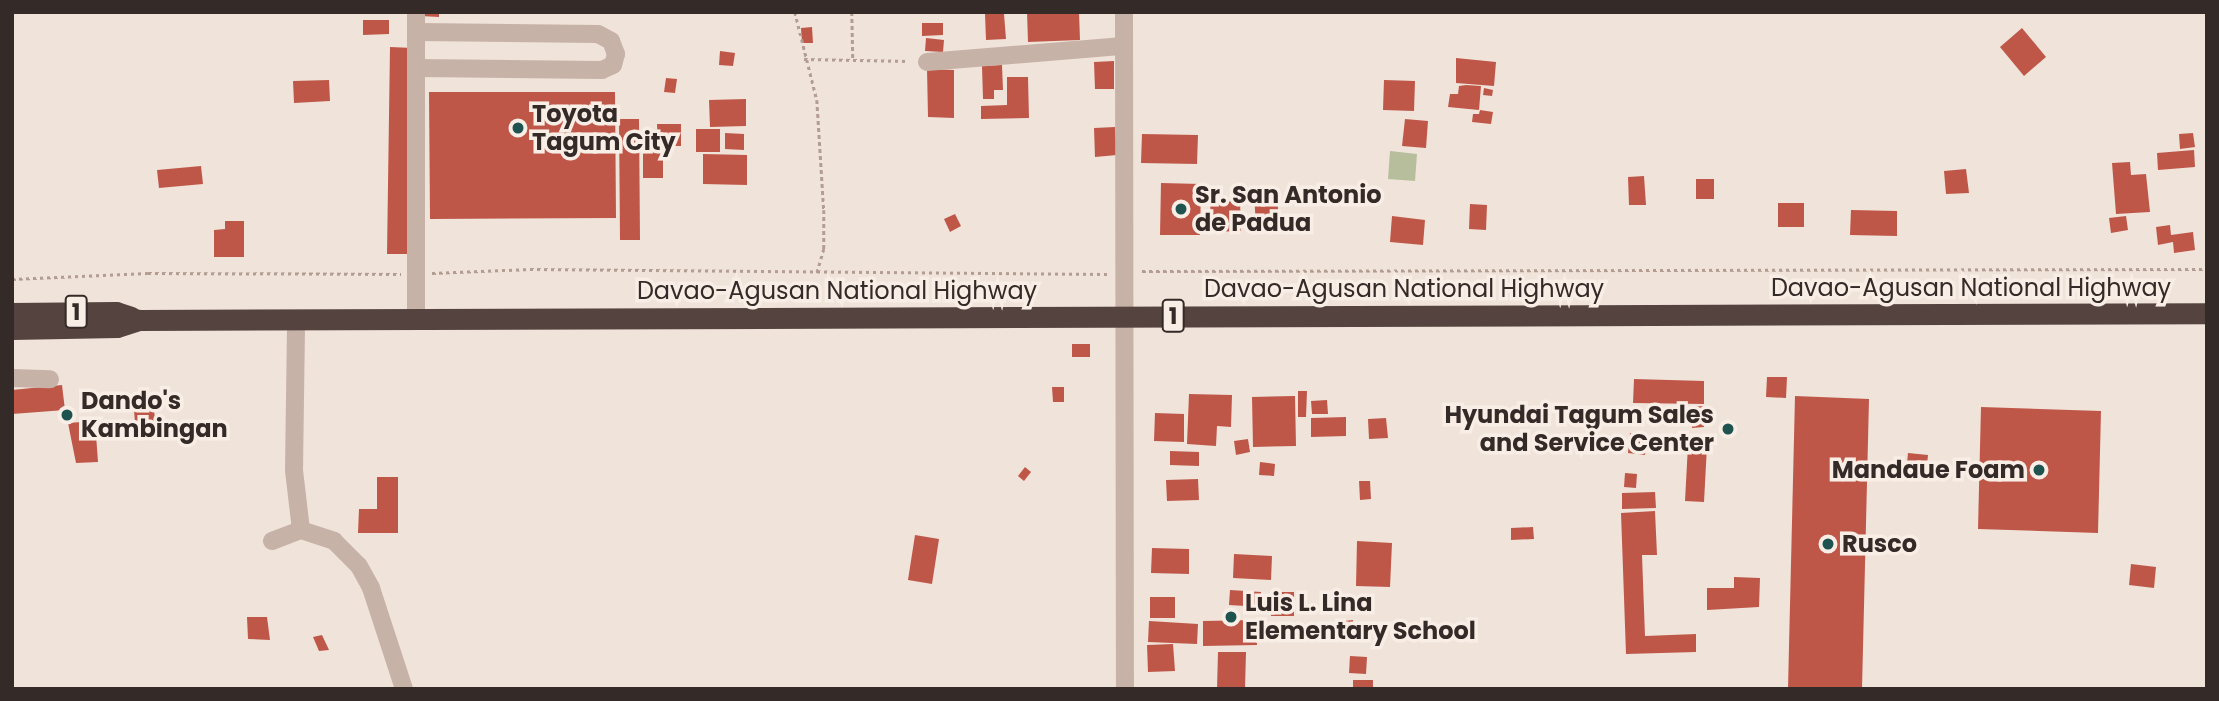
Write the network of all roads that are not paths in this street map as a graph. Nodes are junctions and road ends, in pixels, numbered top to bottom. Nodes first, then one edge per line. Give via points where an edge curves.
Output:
1 (1124, 12) edge
2 (1123, 46) junction
3 (927, 62) road end
4 (417, 68) junction
5 (12, 313) edge
6 (2207, 313) edge
7 (1128, 316) junction
8 (416, 318) junction
9 (296, 319) junction
10 (139, 320) junction
11 (12, 329) edge
12 (12, 378) edge
13 (50, 379) dead end
14 (301, 530) junction
15 (272, 541) dead end
16 (404, 689) edge
17 (1125, 689) edge

1 - 2 street
2 - 3 street
2 - 7 street
4 - 4 street via 602,70 613,65 616,54 611,41 598,34 416,23
4 - 8 street
5 - 10 highway, Davao-Agusan National Highway / 1 via 116,312
6 - 7 highway, Davao-Agusan National Highway / 1
7 - 8 highway, Davao-Agusan National Highway / 1
7 - 17 street
8 - 9 highway, Davao-Agusan National Highway / 1
9 - 10 highway, Davao-Agusan National Highway / 1
9 - 14 street via 294,470
10 - 11 highway, Davao-Agusan National Highway / 1 via 117,327
12 - 13 street
14 - 15 street
14 - 16 street via 334,541 359,566 371,588

